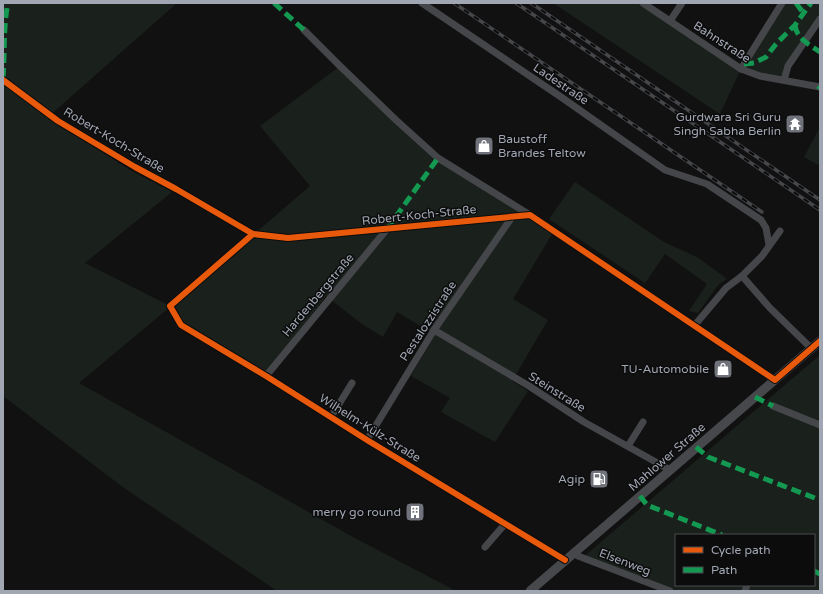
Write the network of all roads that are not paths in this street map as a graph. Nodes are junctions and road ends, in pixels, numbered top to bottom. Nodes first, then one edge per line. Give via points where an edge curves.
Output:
1 (422, 3) edge
2 (643, 3) edge
3 (682, 3) edge
4 (782, 3) edge
5 (820, 19) edge
6 (670, 21) junction
7 (304, 30) dead end
8 (741, 69) junction
9 (3, 80) edge
10 (784, 80) junction
11 (820, 87) edge
12 (530, 215) junction
13 (512, 217) junction
14 (387, 229) junction
15 (780, 231) dead end
16 (253, 234) junction
17 (769, 245) junction
18 (742, 276) junction
19 (694, 326) junction
20 (434, 330) junction
21 (820, 341) edge
22 (811, 348) junction
23 (266, 376) junction
24 (775, 380) junction
25 (352, 383) dead end
26 (773, 406) dead end
27 (331, 417) junction
28 (643, 422) dead end
29 (820, 425) edge
30 (367, 440) junction
31 (628, 446) junction
32 (670, 470) junction
33 (506, 524) junction
34 (485, 547) dead end
35 (574, 552) junction
36 (565, 560) junction
37 (530, 591) edge
38 (670, 591) edge

1 - 17 street, Ladestraße via 665,170 707,184 761,220 766,228
2 - 6 street, Bahnstraße
3 - 6 street
4 - 8 street
5 - 10 street via 788,66
6 - 8 street, Bahnstraße
7 - 12 street via 438,158
8 - 10 street, Bahnstraße via 760,76
9 - 16 street, Robert-Koch-Straße via 58,120
10 - 11 street, Bahnstraße
12 - 13 street, Robert-Koch-Straße
12 - 19 street
13 - 14 street, Robert-Koch-Straße
13 - 20 street, Pestalozzistraße
14 - 16 street, Robert-Koch-Straße via 288,238
14 - 23 street, Hardenbergstraße
15 - 17 street
16 - 23 street, Wilhelm-Külz-Straße via 170,306 180,325
17 - 18 street
18 - 19 street via 726,288
18 - 22 street
19 - 24 street
20 - 30 street, Pestalozzistraße
20 - 31 street, Steinstraße
21 - 22 main road, Mahlower Straße
22 - 24 main road, Mahlower Straße
23 - 27 street, Wilhelm-Külz-Straße
24 - 32 main road, Mahlower Straße
25 - 27 street
26 - 29 street
27 - 30 street, Wilhelm-Külz-Straße
28 - 31 street
30 - 33 street, Wilhelm-Külz-Straße
31 - 32 street, Steinstraße
32 - 35 main road, Mahlower Straße
33 - 34 street
33 - 36 street, Wilhelm-Külz-Straße
35 - 36 main road, Mahlower Straße
35 - 38 street, Elsenweg via 578,556
36 - 37 main road, Mahlower Straße

